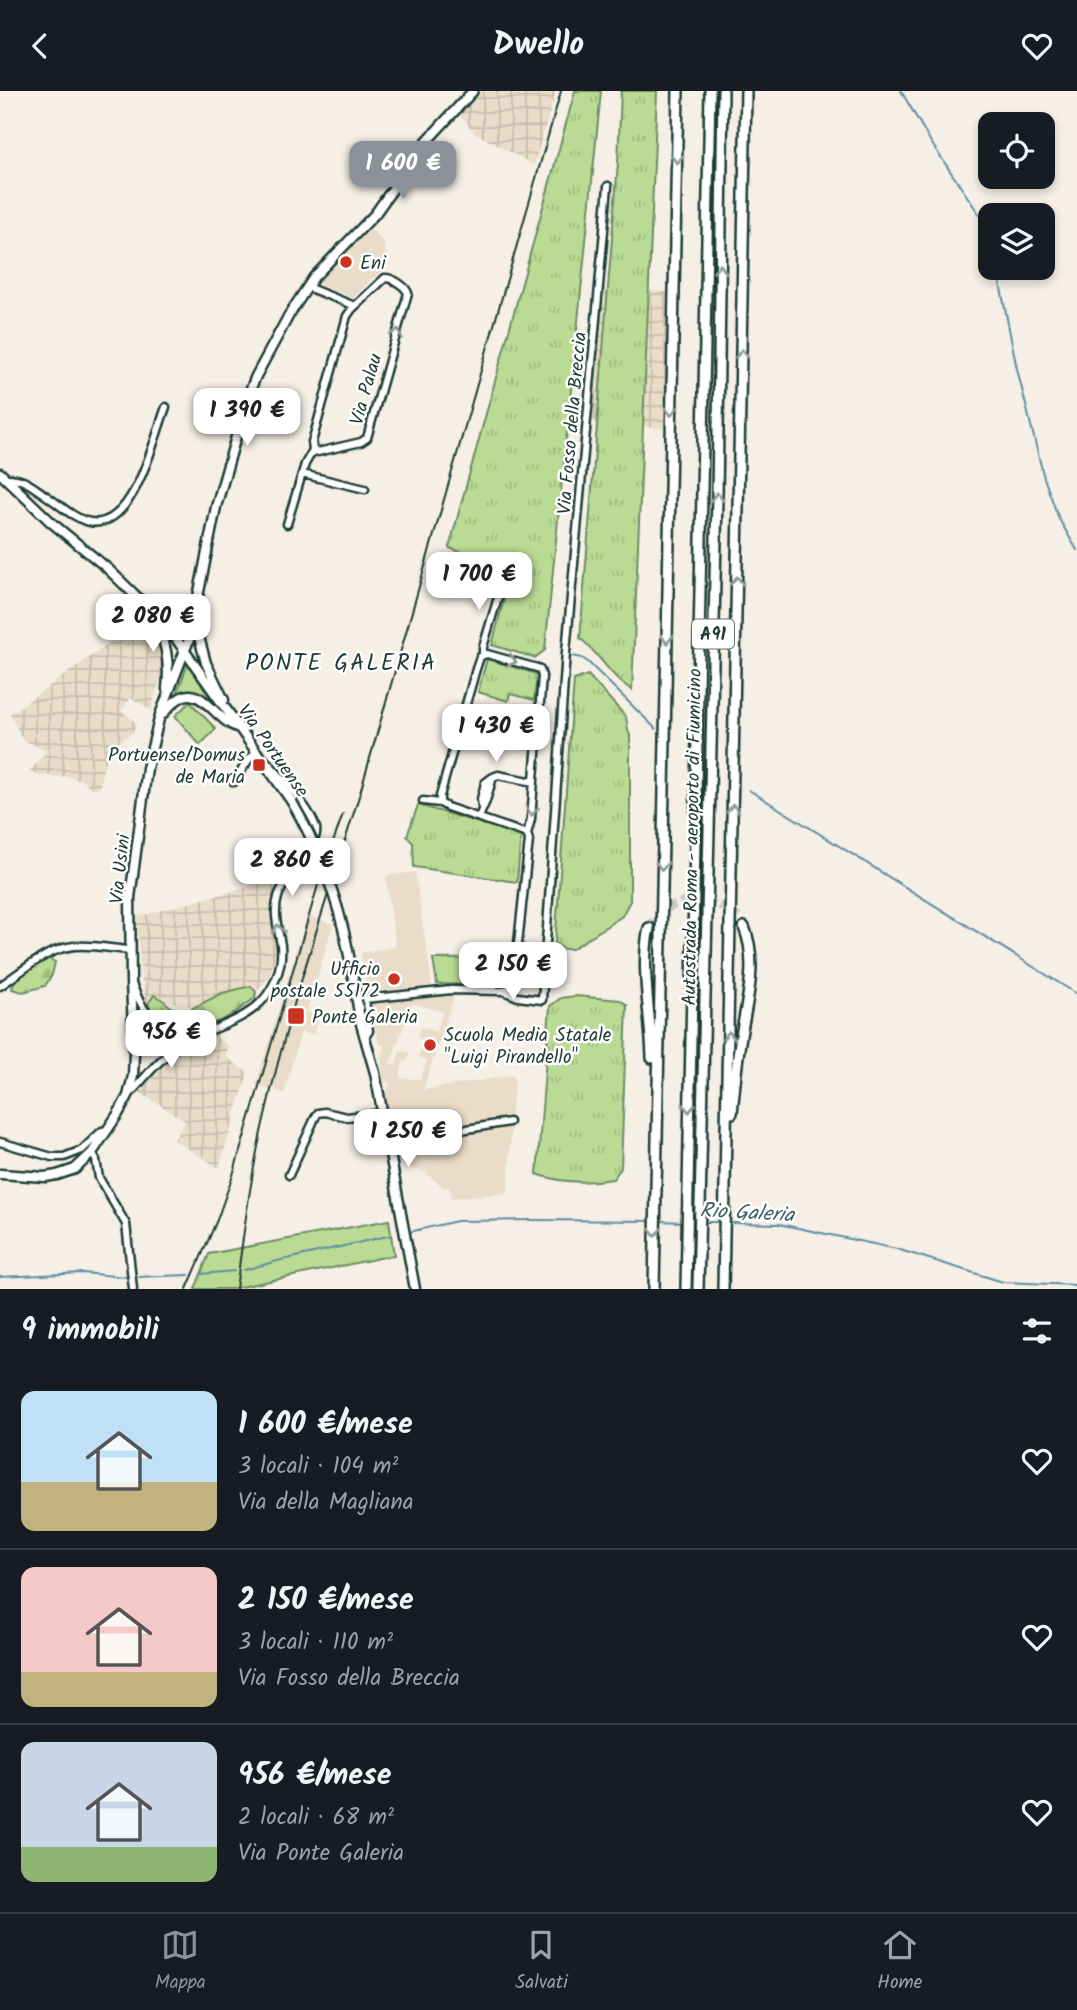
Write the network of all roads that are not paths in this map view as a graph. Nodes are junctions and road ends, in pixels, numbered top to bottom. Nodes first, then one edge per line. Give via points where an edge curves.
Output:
1 (473, 91) edge
2 (678, 91) edge
3 (710, 91) edge
4 (723, 91) edge
5 (746, 91) edge
6 (608, 185) dead end
7 (307, 287) junction
8 (355, 306) junction
9 (166, 407) dead end
10 (313, 450) junction
11 (302, 474) junction
12 (2, 476) edge
13 (365, 489) dead end
14 (287, 524) dead end
15 (505, 574) dead end
16 (145, 603) junction
17 (196, 612) junction
18 (194, 623) junction
19 (167, 626) junction
20 (186, 651) junction
21 (484, 655) junction
22 (164, 704) junction
23 (225, 706) junction
24 (159, 719) junction
25 (239, 728) junction
26 (257, 752) junction
27 (234, 782) dead end
28 (534, 782) junction
29 (423, 801) dead end
30 (440, 803) junction
31 (479, 817) junction
32 (527, 834) junction
33 (744, 927) tunnel mouth
34 (649, 928) tunnel mouth
35 (130, 950) junction
36 (131, 981) junction
37 (0, 986) edge
38 (503, 991) junction
39 (206, 1032) junction
40 (365, 1037) junction
41 (128, 1096) junction
42 (657, 1101) junction
43 (383, 1113) junction
44 (509, 1122) dead end
45 (108, 1130) junction
46 (0, 1142) edge
47 (389, 1142) junction
48 (92, 1153) junction
49 (0, 1174) edge
50 (289, 1175) dead end
51 (726, 1178) junction
52 (132, 1289) edge
53 (415, 1289) edge
54 (654, 1289) edge
55 (686, 1289) edge
56 (698, 1289) edge
57 (723, 1289) edge

1 - 7 main road, Via Usini via 425,143 374,214
2 -> 42 highway
3 -> 55 highway, Autostrada Roma - aeroporto di Fiumicino / A91
56 -> 4 highway, Autostrada Roma - aeroporto di Fiumicino / A91
51 -> 5 highway
6 - 38 street, Via Fosso della Breccia via 566,651 542,1000
7 - 8 street
7 - 17 main road, Via Usini via 245,403 216,507
8 - 10 street via 346,319
10 -> 8 street, Via Palau via 367,438 408,293 385,278
9 - 12 street via 135,490 108,520 84,520 18,477
10 - 11 street
11 - 13 street
11 - 14 street
12 - 16 main road, Via Portuense
15 - 21 street
16 - 19 main road, Via Portuense
16 - 22 main road via 167,649
17 - 18 main road, Via Usini
17 - 23 main road via 201,647
18 - 19 main road
18 - 20 main road, Via Usini
19 - 20 main road, Via Portuense
20 - 22 main road, Via Usini
20 - 23 main road, Via Portuense
21 -> 28 street via 540,670
21 - 30 street via 476,669
22 - 24 main road, Via Usini
23 - 25 main road, Via Portuense
24 - 25 main road via 176,700 195,695
24 - 35 main road, Via Usini via 133,866
25 - 26 main road, Via Portuense
26 - 27 street
39 -> 26 street via 250,1011 274,985 281,956 278,898 316,837 313,821 282,777
26 - 40 main road, Via Portuense, bridge via 292,802 335,899
28 - 31 street via 493,777
28 -> 32 street
29 - 30 street
30 - 31 street
31 - 32 street
32 - 38 street via 517,968 513,984
33 - 51 highway via 751,978
34 - 42 highway via 645,968
35 - 36 main road, Via Usini
35 - 37 street via 62,949
36 - 39 street via 142,1007 159,1024 177,1031
36 - 41 main road, Via Usini via 134,1065
38 - 40 street via 451,990 365,999 369,1031
39 - 41 street via 173,1050
40 - 43 main road, Via Portuense
41 - 45 main road
42 -> 54 highway
43 - 47 main road, Via Portuense
43 - 50 street via 351,1117 318,1113
44 - 47 street
45 - 46 street via 79,1152 64,1157
45 - 48 main road
47 - 53 main road, Via Portuense
48 - 49 main road via 78,1167 57,1175
48 - 52 street via 99,1178 127,1227
51 - 57 highway

